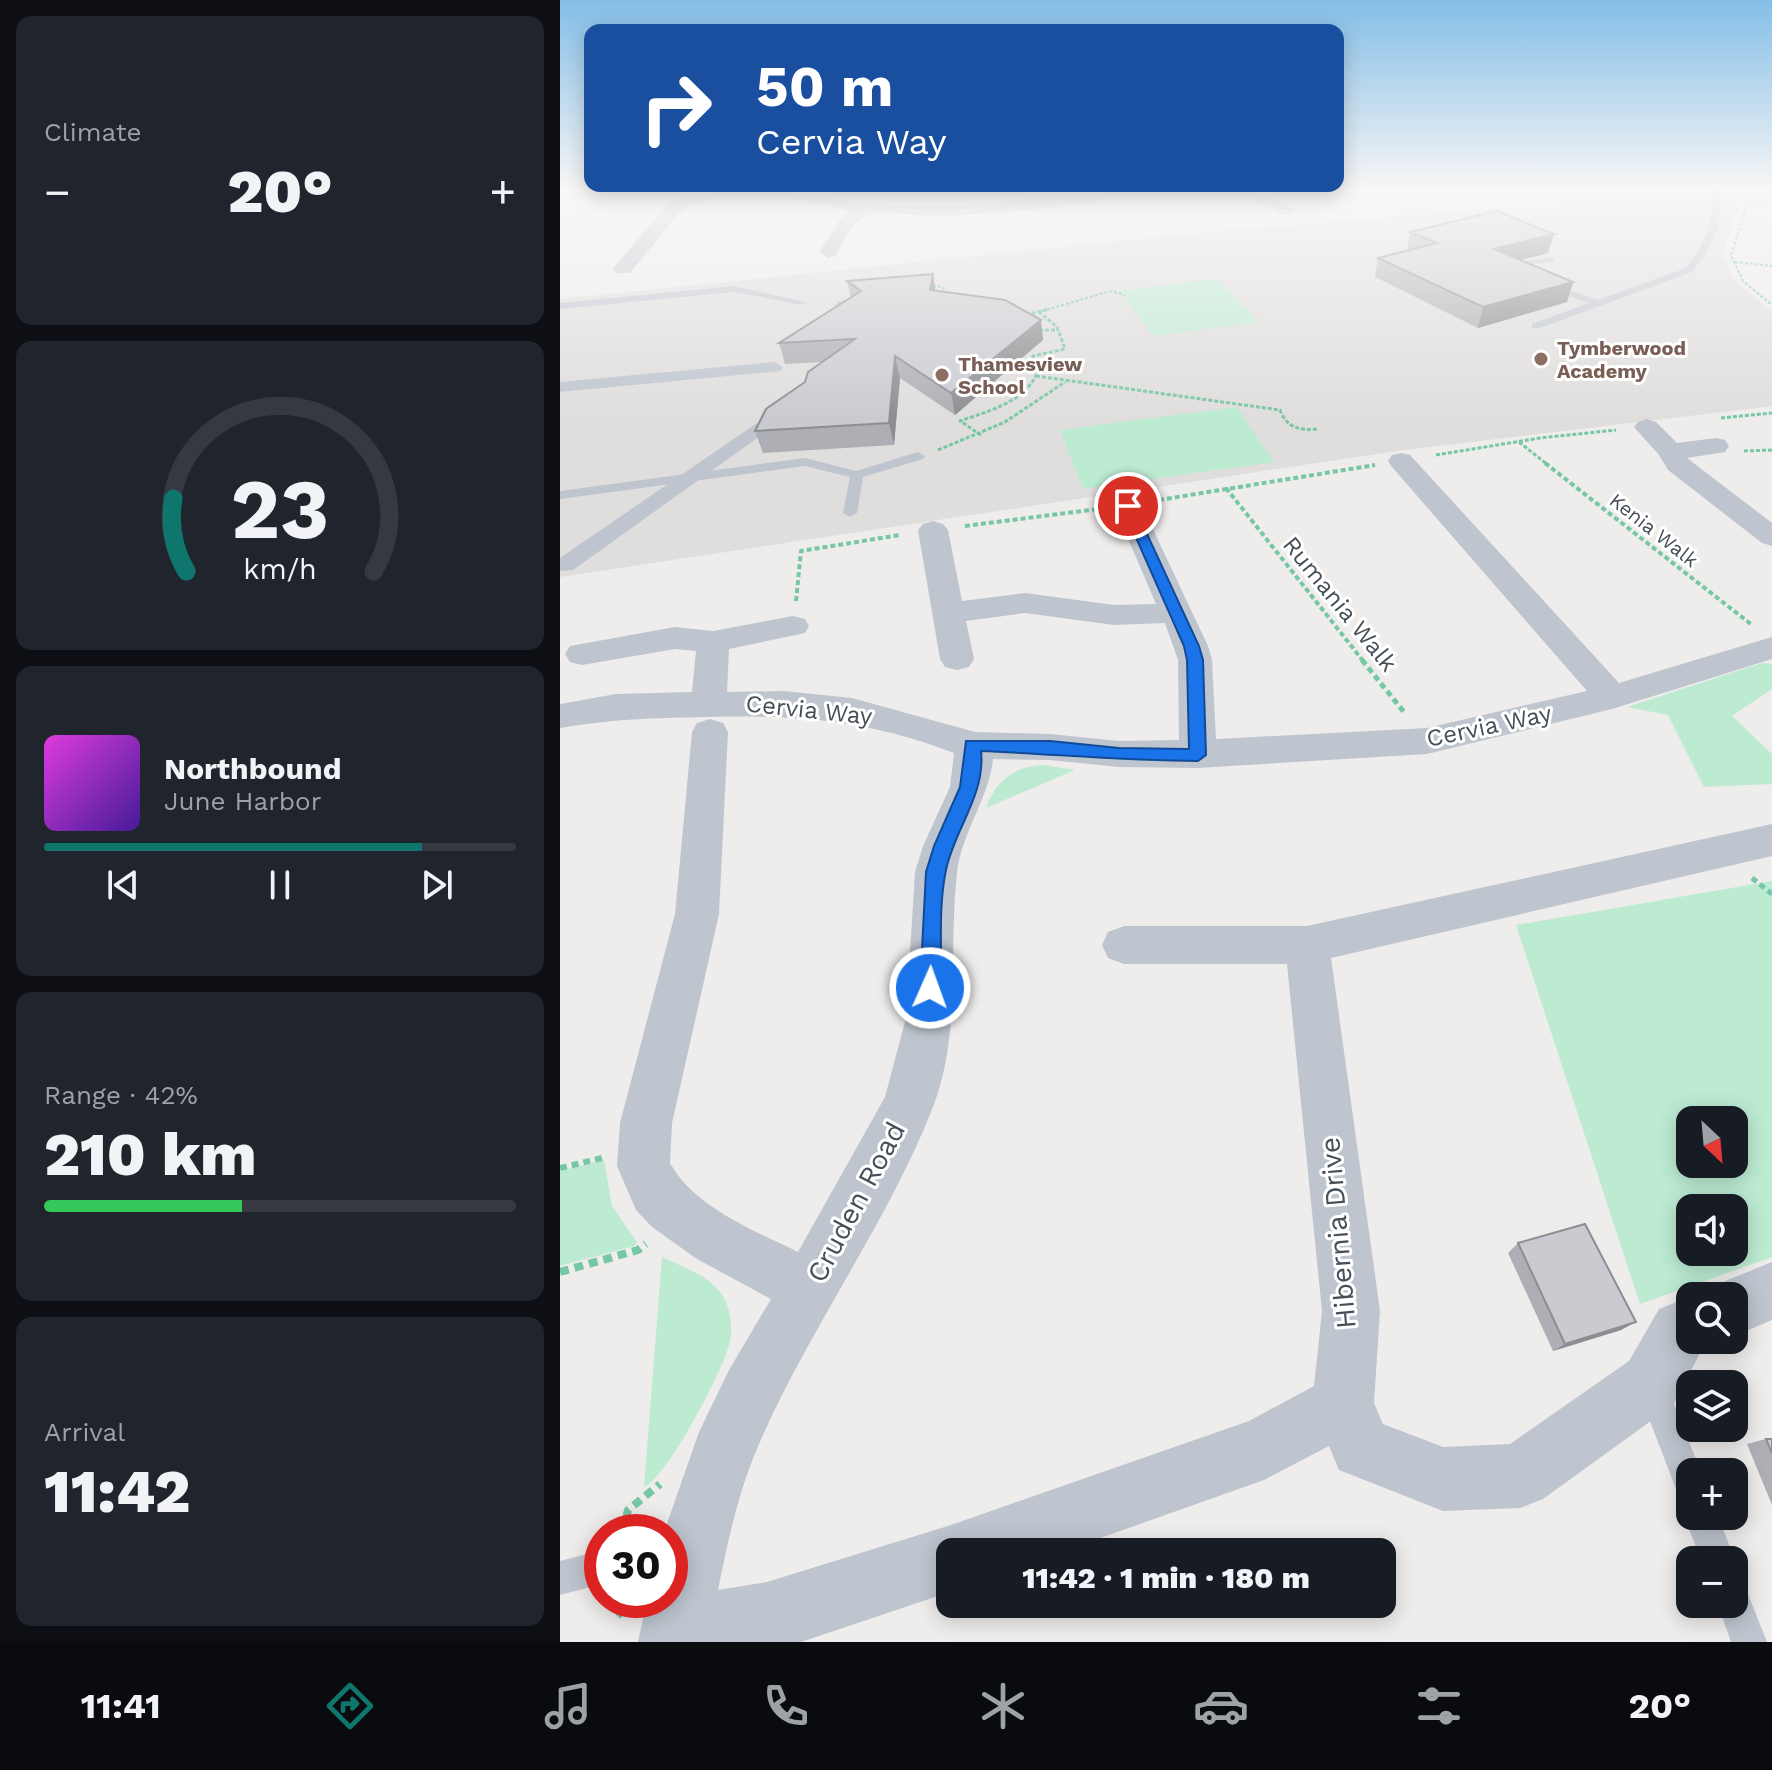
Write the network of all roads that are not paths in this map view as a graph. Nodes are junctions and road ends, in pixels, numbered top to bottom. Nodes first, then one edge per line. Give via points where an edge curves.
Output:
1 (626, 266) edge
2 (1522, 266) edge
3 (1694, 266) edge
4 (623, 269) dead end
5 (801, 302) dead end
6 (1595, 302) junction
7 (560, 306) edge
8 (1536, 326) dead end
9 (774, 367) dead end
10 (560, 387) edge
11 (804, 397) edge
12 (1647, 427) road end
13 (1716, 446) dead end
14 (1671, 452) junction
15 (918, 456) road end
16 (1401, 461) road end
17 (857, 475) junction
18 (691, 478) junction
19 (560, 495) edge
20 (1128, 506) road end
21 (850, 513) dead end
22 (933, 530) dead end
23 (1772, 537) edge
24 (565, 565) dead end
25 (949, 613) junction
26 (1177, 613) junction
27 (793, 626) dead end
28 (1766, 639) edge
29 (713, 642) junction
30 (582, 654) dead end
31 (957, 659) dead end
32 (1612, 697) junction
33 (560, 716) edge
34 (710, 717) junction
35 (972, 745) junction
36 (1198, 755) junction
37 (1772, 840) edge
38 (1124, 945) dead end
39 (1307, 945) junction
40 (810, 1288) junction
41 (1772, 1291) edge
42 (1748, 1301) edge
43 (1676, 1337) edge
44 (1651, 1383) junction
45 (1343, 1404) junction
46 (1679, 1458) edge
47 (688, 1532) edge
48 (1006, 1538) edge
49 (936, 1563) edge
50 (584, 1572) edge
51 (560, 1578) edge
52 (1740, 1618) edge
53 (674, 1637) edge
54 (1749, 1642) edge

1 - 4 street
2 - 6 lane via 1515,275
3 - 6 lane
5 - 7 lane via 734,289
6 - 8 lane
9 - 10 street
11 - 18 street
12 - 14 street
13 - 14 street
14 - 23 street via 1677,464
15 - 17 lane
16 - 32 street
17 - 18 lane via 805,462
17 - 21 lane
18 - 19 lane
18 - 24 street
20 - 26 street
22 - 25 street
25 - 26 street via 1025,603 1114,615
25 - 31 street
26 - 36 street via 1195,660
27 - 29 street
28 - 32 street, Cervia Way
29 - 30 street via 675,638
29 - 34 street
32 - 36 street, Cervia Way via 1427,741
33 - 34 street, Cervia Way via 616,706
34 - 35 street, Cervia Way via 783,703 852,710
34 - 40 street via 697,914 646,1123 645,1171 676,1211
35 - 36 street, Cervia Way
35 - 40 street, Cruden Road via 969,787 936,872 930,1018 922,1062 888,1147
37 - 39 street
38 - 39 street
39 - 45 street, Hibernia Drive via 1351,1311
40 - 47 street, Cruden Road via 751,1392
41 - 42 street
43 - 44 street
44 - 45 street via 1520,1476 1443,1479 1361,1448
44 - 46 lane
45 - 48 street via 1264,1448
49 - 53 street via 767,1617
50 - 51 lane
52 - 54 lane

